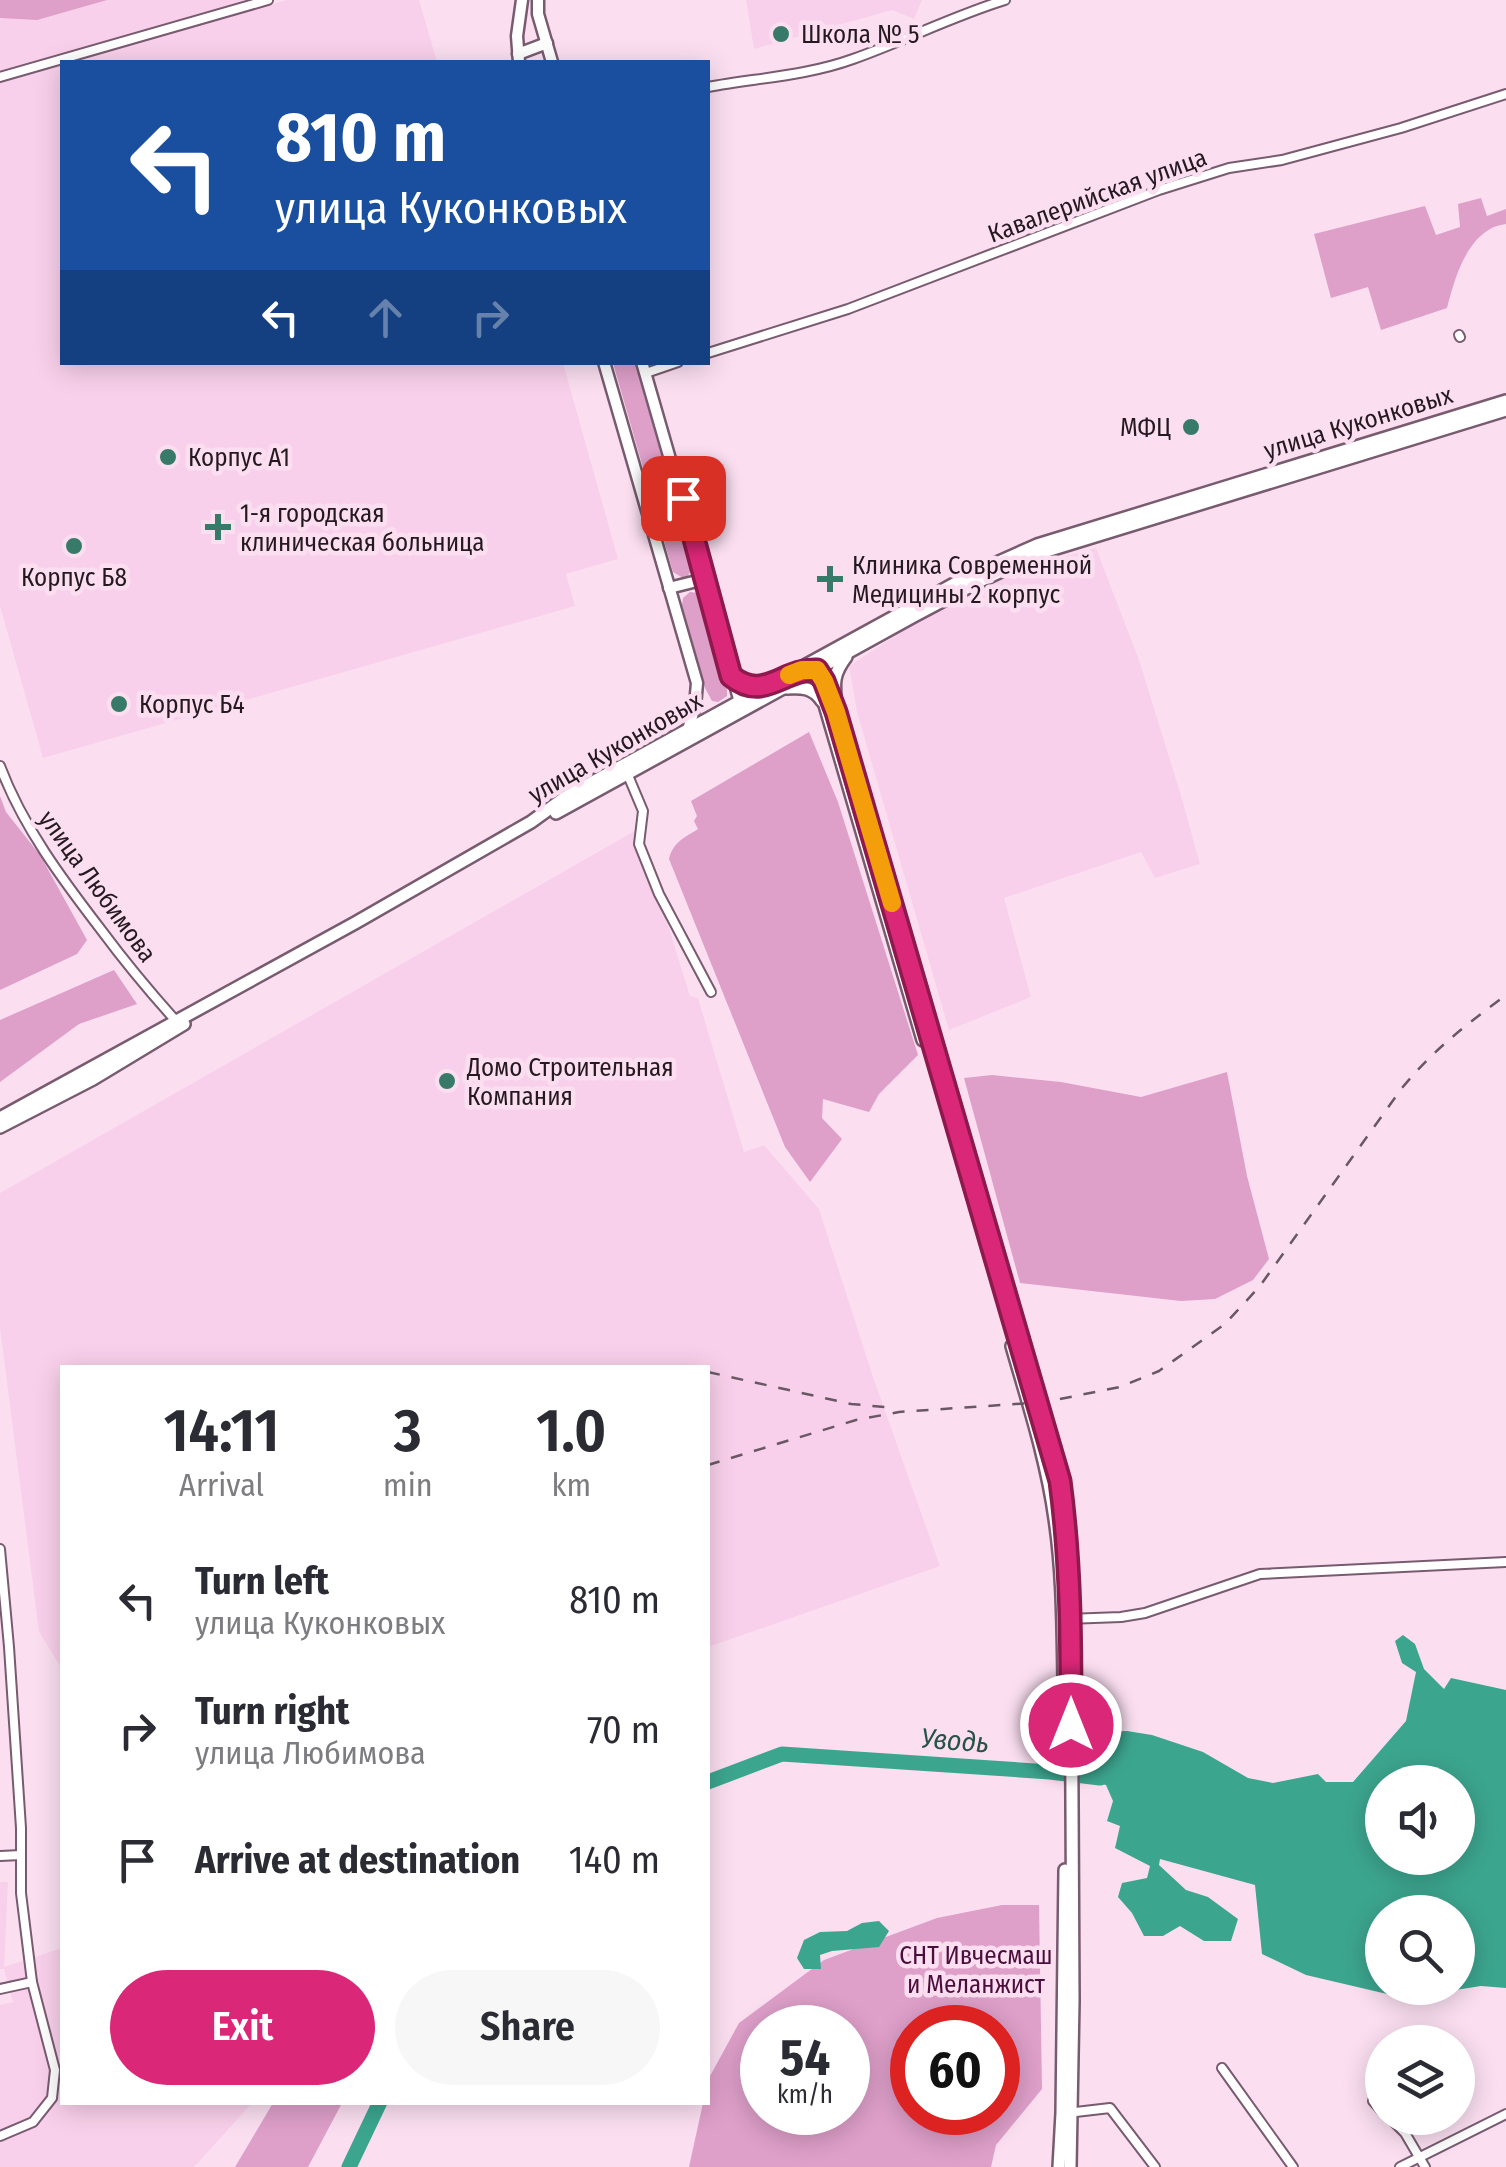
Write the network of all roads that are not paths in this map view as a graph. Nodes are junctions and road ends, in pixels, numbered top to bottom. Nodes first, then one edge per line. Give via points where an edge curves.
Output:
1 (268, 0) edge
2 (522, 0) edge
3 (538, 0) edge
4 (1005, 0) edge
5 (547, 43) junction
6 (518, 58) edge
7 (62, 60) edge
8 (551, 60) edge
9 (60, 61) edge
10 (0, 78) edge
11 (710, 87) edge
12 (1506, 94) edge
13 (710, 352) edge
14 (605, 365) edge
15 (644, 368) edge
16 (1506, 401) edge
17 (1506, 410) edge
18 (705, 579) junction
19 (669, 588) junction
20 (851, 652) junction
21 (823, 656) junction
22 (817, 670) junction
23 (789, 675) junction
24 (731, 676) junction
25 (768, 686) junction
26 (782, 688) junction
27 (741, 705) junction
28 (831, 710) junction
29 (688, 730) junction
30 (0, 766) edge
31 (627, 774) junction
32 (711, 992) dead end
33 (178, 1024) junction
34 (0, 1118) edge
35 (0, 1127) edge
36 (0, 1549) edge
37 (1506, 1562) edge
38 (1067, 1620) junction
39 (21, 1855) junction
40 (0, 1856) edge
41 (32, 1982) junction
42 (0, 1989) edge
43 (1222, 2068) dead end
44 (1068, 2113) junction
45 (1506, 2114) edge
46 (1407, 2135) edge
47 (0, 2136) edge
48 (1418, 2157) junction
49 (1059, 2167) edge
50 (1070, 2167) edge
51 (1155, 2167) edge
52 (1293, 2167) edge
53 (1400, 2167) edge
54 (1425, 2167) edge

1 - 7 street
2 - 6 main road
3 - 5 main road
4 - 11 street via 850,60
5 - 6 main road
5 - 8 main road
9 - 10 street
12 - 13 street, Кавалерийская улица via 1159,190 848,308
14 - 19 main road
15 - 18 main road
16 - 21 main road, улица Куконковых via 1038,544
17 - 20 main road, улица Куконковых via 1040,553
18 - 19 main road
18 - 24 main road
19 - 29 main road via 697,683
20 - 22 main road, улица Куконковых
20 - 28 main road via 833,682
21 - 22 main road
21 - 23 main road, улица Куконковых
22 - 23 main road
22 - 26 main road, улица Куконковых
22 - 28 main road
23 - 25 main road, улица Куконковых
24 - 25 main road via 748,686
24 - 27 main road
25 - 27 main road, улица Куконковых
26 - 27 main road, улица Куконковых
26 - 28 main road via 817,692
27 - 29 main road, улица Куконковых
27 - 31 main road, улица Куконковых
28 - 38 main road via 1029,1404 1056,1520
29 - 33 main road, улица Куконковых
30 - 33 street, улица Любимова via 13,801 62,880
31 - 32 street via 643,811 639,844
31 - 33 main road, улица Куконковых
33 - 34 main road, улица Куконковых
33 - 35 main road, улица Куконковых via 93,1080
36 - 39 street
37 - 38 street via 1260,1574 1145,1613
38 - 44 main road
39 - 40 street
39 - 41 street
41 - 42 street
41 - 47 street via 54,2070 52,2098 33,2122
43 - 52 street
44 - 49 main road
44 - 50 main road
44 - 51 street via 1110,2108
45 - 48 street
46 - 48 street
48 - 53 street
48 - 54 street

